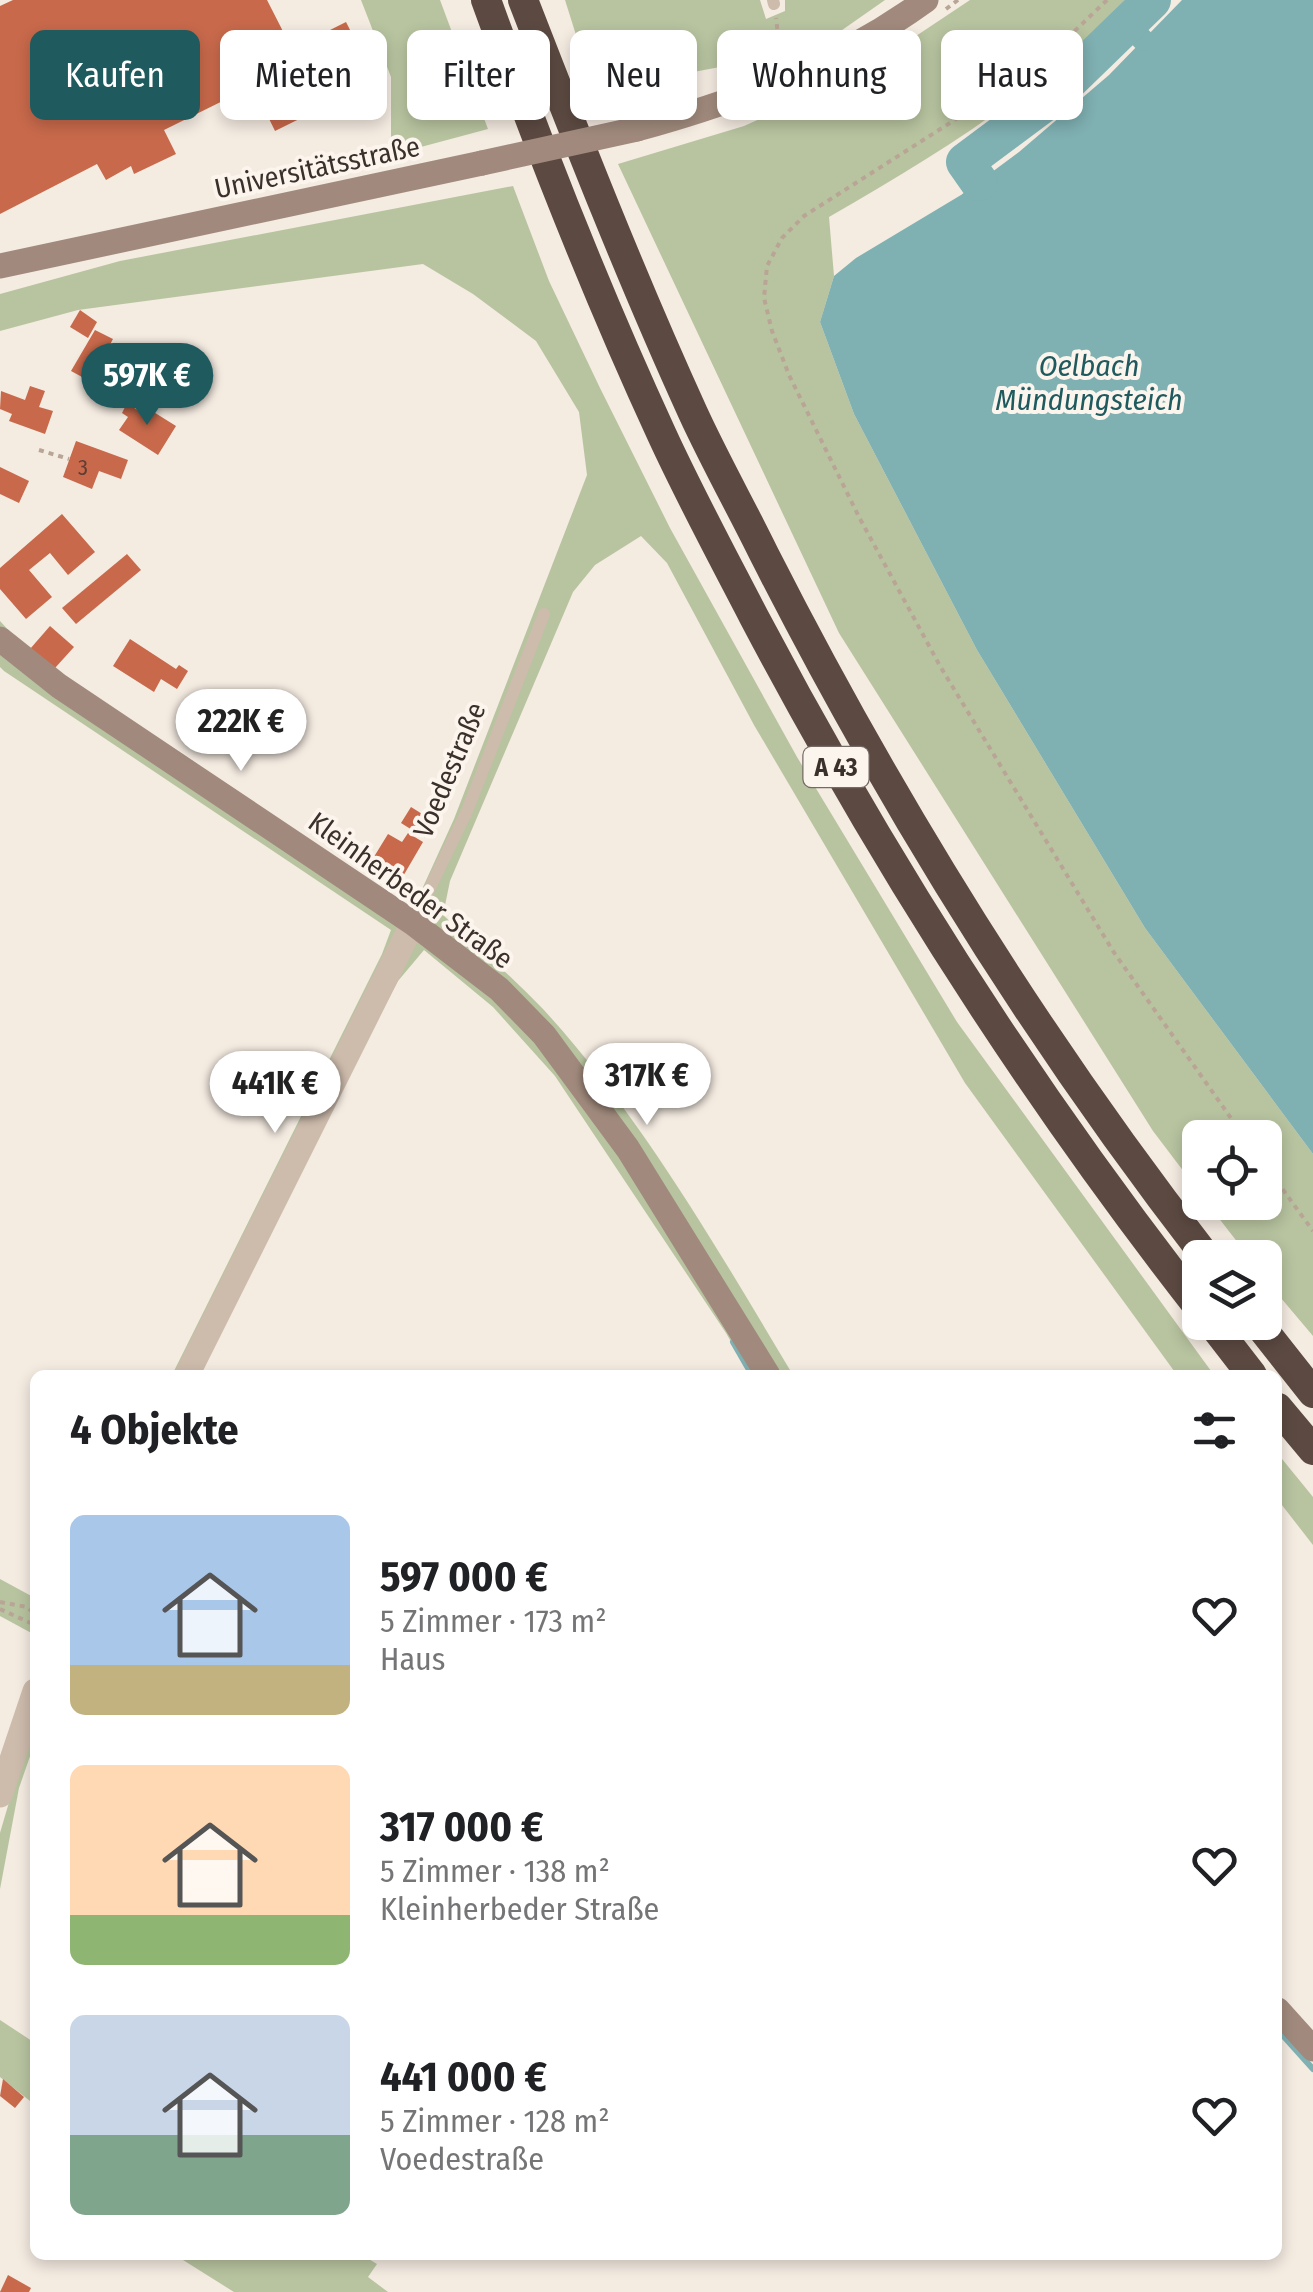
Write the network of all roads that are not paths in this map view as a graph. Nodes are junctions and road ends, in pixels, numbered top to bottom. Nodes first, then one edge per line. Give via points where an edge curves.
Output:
1 (486, 0) edge
2 (523, 0) edge
3 (926, 0) edge
4 (0, 269) edge
5 (544, 614) dead end
6 (0, 639) edge
7 (414, 923) junction
8 (1193, 1240) edge
9 (1182, 1285) edge
10 (1225, 1340) edge
11 (1271, 1340) edge
12 (190, 1370) edge
13 (765, 1370) edge
14 (1248, 1370) edge
15 (1313, 1392) edge
16 (1282, 1413) edge
17 (1313, 1450) edge
18 (30, 1706) edge
19 (0, 1795) edge
20 (1282, 2014) edge
21 (1313, 2049) edge

1 - 9 highway, A 43 via 574,236 663,438 795,694 1020,1062
2 - 8 highway, A 43 via 694,416 820,664 962,910
3 - 4 street, Universitätsstraße, bridge via 802,74 637,129
5 - 7 lane, Voedestraße via 467,811
6 - 7 street, Kleinherbeder Straße via 59,686
7 - 12 street, Voedestraße
7 - 13 street, Kleinherbeder Straße via 499,989 555,1049 661,1198
10 - 14 highway
11 - 15 highway
16 - 17 highway
18 - 19 street
20 - 21 street

